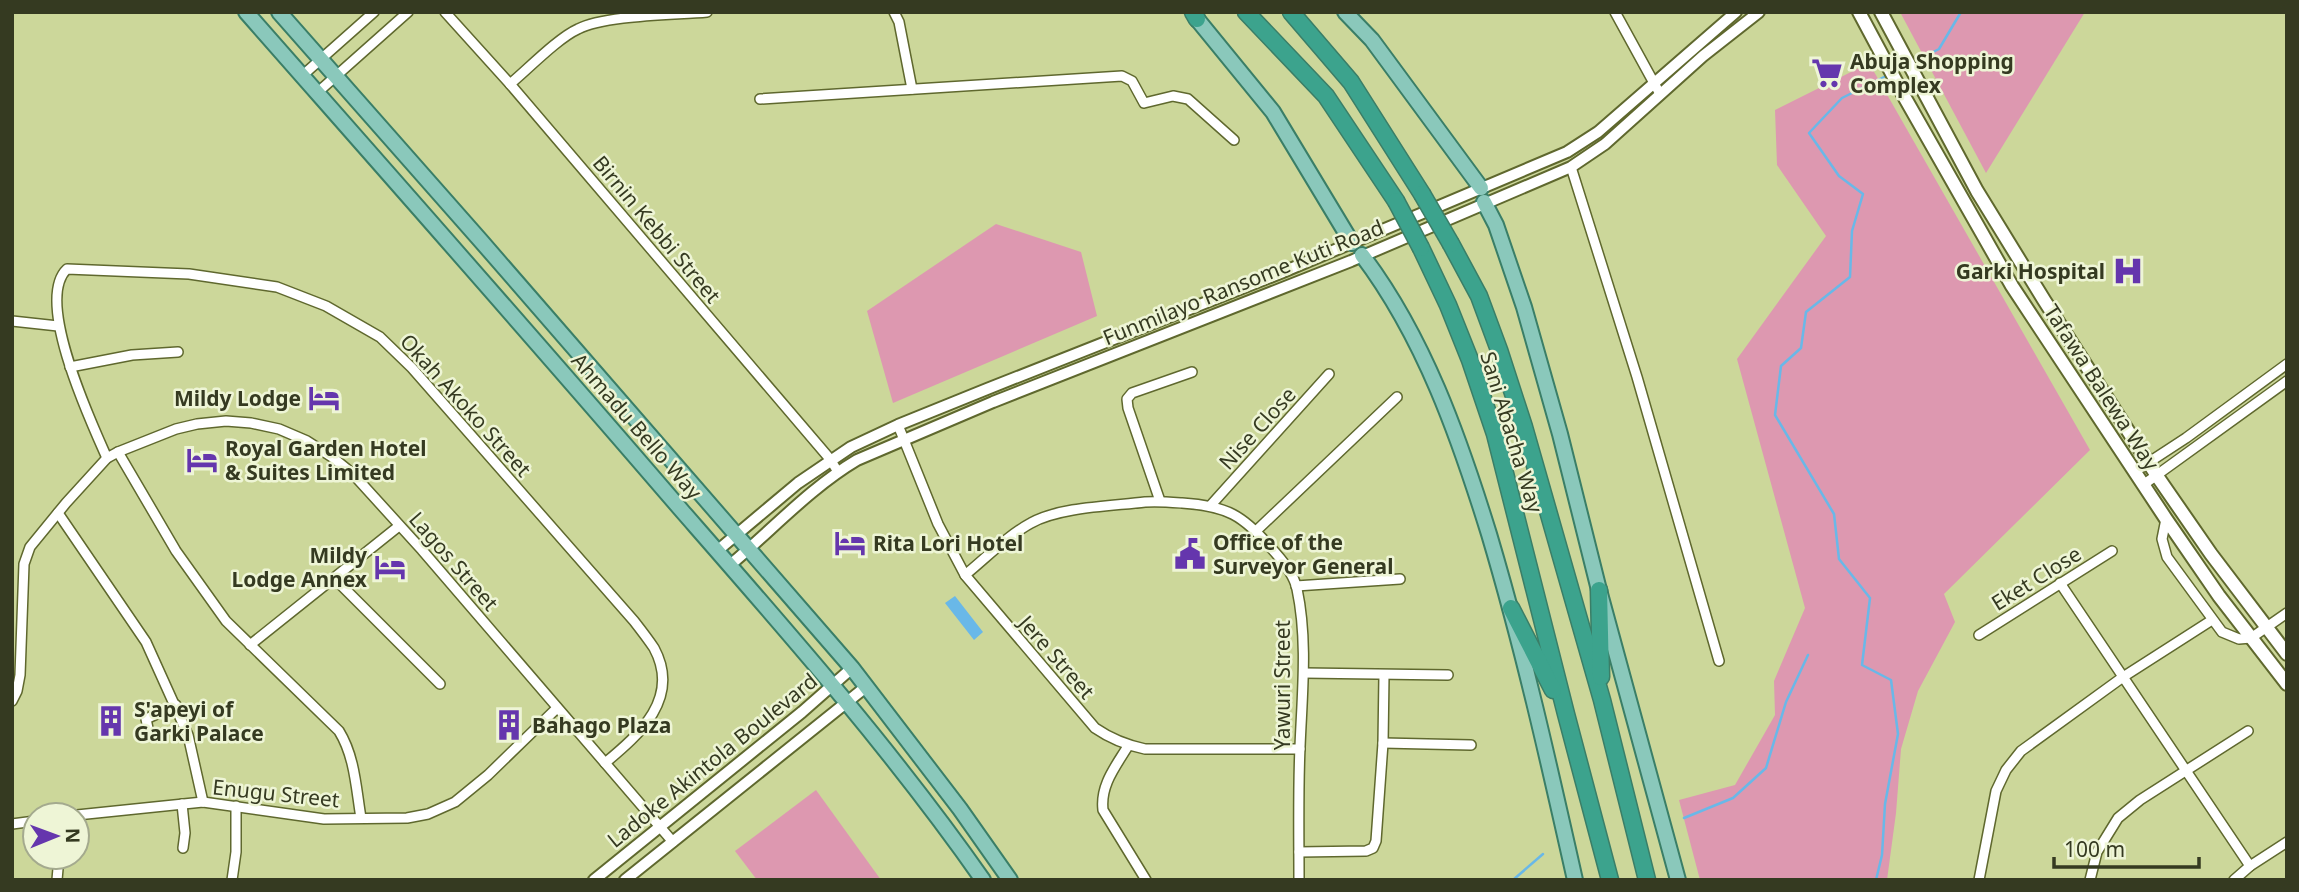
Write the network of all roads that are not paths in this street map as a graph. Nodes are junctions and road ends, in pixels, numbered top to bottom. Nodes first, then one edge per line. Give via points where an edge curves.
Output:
1 (246, 12) edge
2 (279, 12) edge
3 (374, 12) edge
4 (408, 12) edge
5 (445, 12) edge
6 (707, 12) edge
7 (894, 12) edge
8 (1247, 12) edge
9 (1291, 12) edge
10 (1345, 12) edge
11 (1615, 12) edge
12 (1736, 12) edge
13 (1759, 12) edge
14 (1859, 12) edge
15 (1881, 12) edge
16 (1195, 16) edge
17 (321, 59) junction
18 (303, 75) junction
19 (336, 76) junction
20 (510, 83) junction
21 (1654, 83) junction
22 (912, 89) junction
23 (318, 92) junction
24 (1660, 94) junction
25 (760, 99) dead end
26 (1234, 140) dead end
27 (1571, 167) junction
28 (1482, 195) junction
29 (1352, 243) junction
30 (1362, 255) junction
31 (12, 321) edge
32 (58, 326) junction
33 (178, 352) dead end
34 (2287, 364) edge
35 (70, 367) junction
36 (1192, 372) dead end
37 (1329, 374) dead end
38 (2287, 381) edge
39 (1397, 397) dead end
40 (898, 425) junction
41 (904, 439) junction
42 (118, 452) junction
43 (107, 458) junction
44 (830, 459) junction
45 (2149, 462) junction
46 (838, 472) junction
47 (2134, 472) junction
48 (2157, 476) junction
49 (2143, 485) junction
50 (1160, 501) junction
51 (1211, 505) junction
52 (58, 513) junction
53 (2166, 519) junction
54 (399, 526) junction
55 (1256, 531) junction
56 (737, 535) junction
57 (749, 549) junction
58 (717, 551) junction
59 (2112, 551) dead end
60 (730, 565) junction
61 (965, 575) junction
62 (334, 578) junction
63 (1400, 579) dead end
64 (2060, 583) junction
65 (1296, 586) junction
66 (1599, 590) junction
67 (1511, 608) junction
68 (2287, 613) edge
69 (2212, 620) junction
70 (2266, 627) junction
71 (1979, 635) dead end
72 (2251, 638) junction
73 (250, 645) junction
74 (2287, 654) edge
75 (1719, 661) dead end
76 (852, 668) junction
77 (1304, 673) junction
78 (1384, 675) junction
79 (1448, 675) dead end
80 (2123, 677) junction
81 (440, 684) dead end
82 (2287, 684) edge
83 (833, 685) junction
84 (867, 686) junction
85 (15, 691) edge
86 (1602, 700) junction
87 (12, 701) edge
88 (848, 703) junction
89 (176, 705) junction
90 (557, 708) junction
91 (1566, 714) junction
92 (2248, 731) dead end
93 (149, 733) dead end
94 (1382, 743) junction
95 (1471, 745) dead end
96 (1128, 746) junction
97 (1300, 749) junction
98 (606, 763) junction
99 (2186, 771) junction
100 (203, 802) junction
101 (182, 804) junction
102 (236, 806) junction
103 (91, 814) edge
104 (361, 818) junction
105 (660, 828) junction
106 (673, 842) junction
107 (2287, 842) edge
108 (183, 848) dead end
109 (1299, 852) junction
110 (2250, 866) junction
111 (234, 879) edge
112 (594, 880) edge
113 (625, 880) edge
114 (983, 880) edge
115 (1010, 880) edge
116 (1146, 880) edge
117 (1299, 880) edge
118 (1575, 880) edge
119 (1610, 880) edge
120 (1647, 880) edge
121 (1678, 880) edge
122 (1979, 880) edge
123 (2090, 880) edge
124 (2234, 880) edge

1 - 18 main road, Ahmadu Bello Way
2 - 17 main road, Ahmadu Bello Way
3 - 17 street
4 - 19 street
5 - 20 street, Birnin Kebbi Street
6 - 20 street via 612,20 576,29
7 - 22 street
8 - 91 highway, Sani Abacha Way, bridge via 1326,96 1396,201 1421,248 1466,349 1496,434
9 - 86 highway, Sani Abacha Way, bridge via 1351,82 1479,296 1524,427
10 - 28 main road, Sani Abacha Way via 1372,40
11 - 21 street
12 - 21 street, Funmilayo Ransome Kuti Road
13 - 24 street, Funmilayo Ransome Kuti Road
14 - 47 main road, Tafawa Balewa Way via 2012,286
15 - 45 main road, Tafawa Balewa Way via 1977,191
16 - 29 main road via 1273,112
17 - 18 street
17 - 19 main road, Ahmadu Bello Way
18 - 23 main road, Ahmadu Bello Way
19 - 23 street
19 - 56 main road, Ahmadu Bello Way
20 - 44 street, Birnin Kebbi Street
21 - 24 street
21 - 28 street, Funmilayo Ransome Kuti Road via 1598,132
22 - 25 street
22 - 26 street via 1122,76 1132,81 1144,103 1173,96 1188,99
23 - 58 main road, Ahmadu Bello Way
24 - 27 street, Funmilayo Ransome Kuti Road via 1605,144
27 - 28 street, Funmilayo Ransome Kuti Road
27 - 75 street
28 - 29 street, Funmilayo Ransome Kuti Road
28 - 30 street, Funmilayo Ransome Kuti Road
28 - 66 main road, Sani Abacha Way via 1524,307
29 - 40 street, Funmilayo Ransome Kuti Road
30 - 41 street, Funmilayo Ransome Kuti Road
30 - 67 main road via 1401,313 1438,391 1471,476
31 - 32 street
32 - 35 street
32 - 98 street, Okah Akoko Street via 60,275 76,269 189,274 266,284 326,306 380,337 412,368 654,649 661,669 658,706 647,724
33 - 35 street
34 - 45 street
35 - 43 street
36 - 50 street via 1132,393 1127,399
37 - 51 street, Nise Close
38 - 48 street
39 - 55 street
40 - 41 street, Jere Street
40 - 44 street, Funmilayo Ransome Kuti Road
41 - 46 street, Funmilayo Ransome Kuti Road
41 - 61 street, Jere Street via 938,524
42 - 43 street, Lagos Street
42 - 54 street, Lagos Street via 197,424 239,422 279,429 332,457
42 - 73 street via 182,560 226,621
43 - 52 street, Lagos Street
44 - 46 street, Birnin Kebbi Street
44 - 56 street, Funmilayo Ransome Kuti Road
45 - 47 street
45 - 48 main road, Tafawa Balewa Way
46 - 57 street, Funmilayo Ransome Kuti Road
47 - 49 main road, Tafawa Balewa Way
48 - 49 street
48 - 70 main road, Tafawa Balewa Way
49 - 53 main road, Tafawa Balewa Way
50 - 51 street, Yawuri Street
50 - 61 street, Yawuri Street via 1051,514 1017,532
51 - 55 street, Yawuri Street
52 - 85 street, Lagos Street via 30,547 24,564 20,675
52 - 89 street via 146,642
53 - 69 street via 2162,540 2167,557
53 - 72 main road, Tafawa Balewa Way
54 - 62 street
54 - 90 street, Lagos Street
55 - 65 street, Yawuri Street
56 - 57 main road, Ahmadu Bello Way
56 - 58 street, Funmilayo Ransome Kuti Road
57 - 60 street, Funmilayo Ransome Kuti Road
57 - 76 main road, Ahmadu Bello Way
58 - 60 main road, Ahmadu Bello Way
59 - 64 street, Eket Close
60 - 83 main road, Ahmadu Bello Way
61 - 96 street, Jere Street via 1096,728
62 - 73 street
62 - 81 street
63 - 65 street
64 - 71 street, Eket Close
64 - 80 street
65 - 77 street, Yawuri Street
66 - 86 highway
66 - 121 main road, Sani Abacha Way
67 - 91 highway
67 - 118 main road
68 - 70 street
69 - 72 street via 2231,638
69 - 80 street
70 - 72 street
70 - 74 main road, Tafawa Balewa Way
72 - 82 main road, Tafawa Balewa Way
73 - 104 street via 339,731 353,765
76 - 83 street, Ladoke Akintola Boulevard
76 - 84 main road, Ahmadu Bello Way
77 - 78 street
77 - 97 street, Yawuri Street
78 - 79 street
78 - 94 street
80 - 99 street
80 - 122 street via 2021,751 2006,771 1996,791
83 - 88 main road, Ahmadu Bello Way
83 - 105 street, Ladoke Akintola Boulevard
84 - 88 street, Ladoke Akintola Boulevard
84 - 115 main road, Ahmadu Bello Way
85 - 87 street, Lagos Street
86 - 120 highway, Sani Abacha Way
88 - 106 street, Ladoke Akintola Boulevard
88 - 114 main road, Ahmadu Bello Way
89 - 93 street via 146,719
89 - 100 street via 188,735
90 - 98 street, Lagos Street
90 - 104 street, Enugu Street via 455,802 407,818
91 - 119 highway, Sani Abacha Way
92 - 99 street
94 - 95 street
94 - 109 street via 1373,848 1366,852
96 - 97 street, Jere Street
96 - 116 street via 1104,787 1103,810
97 - 109 street, Yawuri Street
98 - 105 street, Lagos Street
99 - 110 street
99 - 123 street via 2118,818 2097,852
100 - 101 street, Enugu Street
100 - 102 street, Enugu Street
101 - 103 street, Enugu Street
101 - 108 street
102 - 104 street, Enugu Street via 324,819
102 - 111 street
105 - 106 street, Lagos Street
105 - 112 street, Ladoke Akintola Boulevard
106 - 113 street, Ladoke Akintola Boulevard
107 - 110 street
109 - 117 street, Yawuri Street
110 - 124 street

